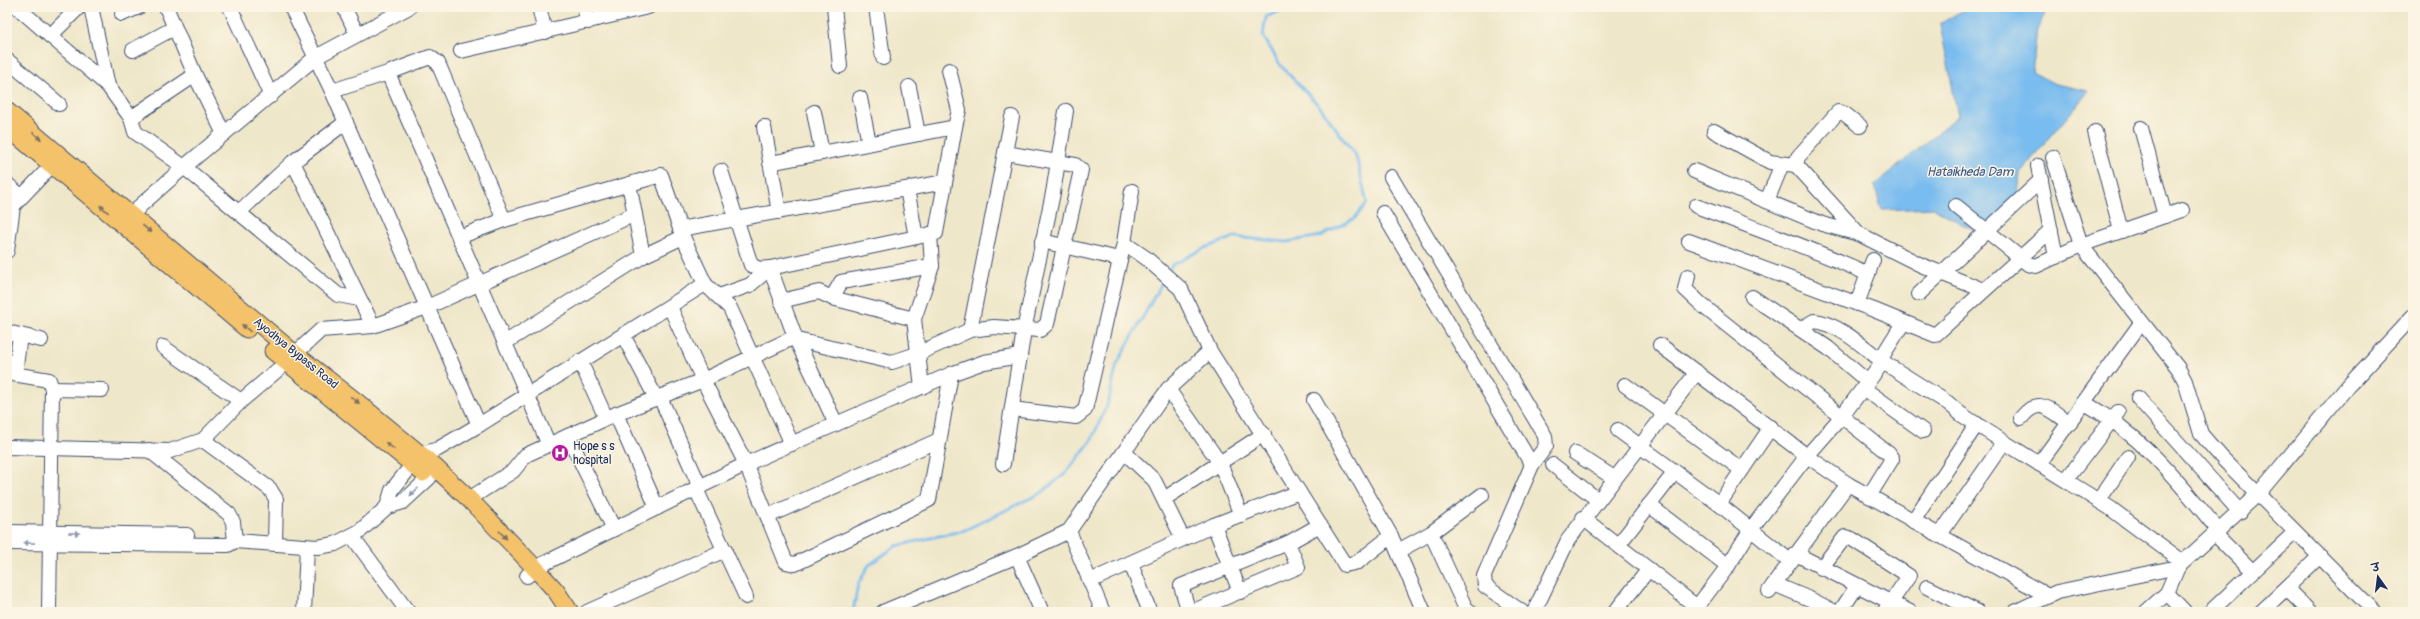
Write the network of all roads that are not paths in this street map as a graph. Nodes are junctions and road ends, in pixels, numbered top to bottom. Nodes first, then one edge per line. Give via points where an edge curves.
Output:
1 (10, 7) edge
2 (17, 7) edge
3 (79, 7) edge
4 (92, 7) edge
5 (140, 7) edge
6 (166, 7) edge
7 (230, 7) edge
8 (291, 7) edge
9 (344, 7) edge
10 (409, 7) edge
11 (539, 7) edge
12 (584, 7) edge
13 (648, 7) edge
14 (834, 7) edge
15 (876, 7) edge
16 (393, 10) edge
17 (7, 11) edge
18 (122, 14) dead end
19 (588, 22) junction
20 (174, 28) junction
21 (545, 32) junction
22 (357, 34) junction
23 (50, 36) junction
24 (133, 50) dead end
25 (461, 50) dead end
26 (316, 57) junction
27 (883, 58) dead end
28 (7, 60) edge
29 (840, 66) dead end
30 (950, 70) dead end
31 (388, 73) junction
32 (195, 76) junction
33 (108, 86) junction
34 (909, 87) dead end
35 (332, 90) junction
36 (271, 96) junction
37 (860, 98) dead end
38 (59, 104) dead end
39 (7, 111) edge
40 (1066, 111) dead end
41 (814, 112) dead end
42 (1012, 117) dead end
43 (131, 118) junction
44 (346, 122) junction
45 (1860, 126) dead end
46 (7, 127) edge
47 (764, 127) dead end
48 (956, 127) junction
49 (2141, 128) dead end
50 (1714, 131) dead end
51 (2095, 132) dead end
52 (224, 134) junction
53 (918, 134) junction
54 (869, 143) junction
55 (822, 152) junction
56 (1006, 153) junction
57 (2053, 157) dead end
58 (293, 162) junction
59 (770, 162) junction
60 (1058, 162) junction
61 (1782, 164) junction
62 (52, 165) junction
63 (1796, 165) junction
64 (184, 167) junction
65 (721, 171) dead end
66 (1694, 171) dead end
67 (1391, 177) dead end
68 (945, 182) junction
69 (7, 184) edge
70 (630, 184) junction
71 (907, 189) junction
72 (1132, 191) dead end
73 (1053, 193) junction
74 (1075, 199) junction
75 (1767, 201) junction
76 (14, 203) edge
77 (1696, 206) dead end
78 (1956, 206) dead end
79 (2182, 210) dead end
80 (239, 212) junction
81 (779, 212) junction
82 (1382, 213) dead end
83 (635, 214) junction
84 (2165, 216) junction
85 (738, 219) junction
86 (128, 220) junction
87 (504, 220) junction
88 (2052, 230) junction
89 (1987, 231) junction
90 (2121, 231) junction
91 (682, 233) junction
92 (930, 234) junction
93 (1859, 234) junction
94 (459, 237) junction
95 (916, 237) junction
96 (1042, 241) junction
97 (1689, 241) dead end
98 (1124, 243) junction
99 (2080, 245) junction
100 (1064, 247) junction
101 (7, 251) edge
102 (643, 256) junction
103 (2056, 257) junction
104 (2020, 258) junction
105 (1120, 259) junction
106 (1873, 260) dead end
107 (932, 266) junction
108 (1940, 273) junction
109 (769, 274) junction
110 (1868, 274) junction
111 (1688, 276) dead end
112 (705, 284) junction
113 (480, 285) junction
114 (1983, 290) junction
115 (1919, 294) dead end
116 (719, 296) junction
117 (1752, 297) dead end
118 (832, 298) junction
119 (359, 299) junction
120 (782, 301) junction
121 (1857, 304) junction
122 (427, 307) junction
123 (670, 307) junction
124 (2413, 316) edge
125 (914, 319) junction
126 (1903, 323) junction
127 (2141, 323) junction
128 (373, 326) junction
129 (1801, 329) junction
130 (970, 330) junction
131 (1024, 330) junction
132 (14, 333) edge
133 (623, 335) junction
134 (796, 339) junction
135 (42, 340) dead end
136 (506, 342) junction
137 (1660, 345) dead end
138 (163, 347) dead end
139 (1210, 351) junction
140 (917, 354) junction
141 (1020, 356) junction
142 (751, 357) junction
143 (291, 358) junction
144 (580, 361) junction
145 (1882, 361) junction
146 (1696, 372) junction
147 (11, 373) edge
148 (951, 374) junction
149 (703, 380) junction
150 (1625, 385) dead end
151 (1865, 385) junction
152 (922, 387) junction
153 (52, 389) junction
154 (1168, 389) junction
155 (102, 390) dead end
156 (528, 395) junction
157 (658, 398) junction
158 (2138, 398) dead end
159 (1314, 400) dead end
160 (241, 401) junction
161 (2085, 403) junction
162 (1012, 409) junction
163 (1665, 414) junction
164 (611, 416) junction
165 (1842, 416) junction
166 (2116, 416) junction
167 (2021, 418) dead end
168 (2070, 423) junction
169 (836, 424) junction
170 (1977, 424) junction
171 (479, 425) junction
172 (1771, 427) junction
173 (1618, 430) dead end
174 (1923, 431) dead end
175 (1264, 434) junction
176 (568, 436) junction
177 (203, 440) junction
178 (939, 440) junction
179 (2004, 442) junction
180 (792, 444) junction
181 (549, 445) junction
182 (1640, 445) junction
183 (7, 448) edge
184 (52, 448) junction
185 (438, 449) junction
186 (149, 450) junction
187 (1124, 452) junction
188 (1575, 453) dead end
189 (1807, 456) junction
190 (2128, 457) dead end
191 (417, 459) junction
192 (746, 464) junction
193 (1003, 464) dead end
194 (1220, 464) junction
195 (2039, 464) junction
196 (1532, 465) junction
197 (1553, 465) dead end
198 (1742, 470) junction
199 (1676, 472) junction
200 (432, 474) junction
201 (1614, 478) junction
202 (2066, 480) junction
203 (1848, 484) junction
204 (698, 488) junction
205 (1300, 492) junction
206 (2258, 494) junction
207 (1482, 495) dead end
208 (1869, 496) junction
209 (469, 499) junction
210 (1164, 499) junction
211 (1598, 500) junction
212 (2099, 500) junction
213 (1719, 504) junction
214 (1649, 505) junction
215 (388, 506) junction
216 (657, 508) junction
217 (2240, 512) junction
218 (1241, 515) junction
219 (768, 516) junction
220 (1583, 518) junction
221 (1913, 521) junction
222 (1214, 525) junction
223 (1320, 525) junction
224 (614, 529) junction
225 (1751, 529) junction
226 (1069, 531) junction
227 (7, 532) edge
228 (2217, 532) junction
229 (2295, 532) junction
230 (1430, 533) junction
231 (352, 536) junction
232 (1391, 536) junction
233 (1939, 536) junction
234 (49, 538) junction
235 (1183, 539) junction
236 (235, 541) junction
237 (7, 543) edge
238 (1288, 543) junction
239 (275, 544) junction
240 (1619, 544) junction
241 (307, 547) junction
242 (725, 550) junction
243 (1398, 551) junction
244 (1017, 556) junction
245 (2320, 556) junction
246 (1793, 557) junction
247 (1131, 564) junction
248 (2180, 565) junction
249 (1728, 566) junction
250 (1230, 568) junction
251 (1821, 568) junction
252 (1649, 569) junction
253 (2252, 571) junction
254 (531, 572) junction
255 (1090, 581) junction
256 (1857, 586) junction
257 (1927, 587) dead end
258 (2287, 589) junction
259 (1240, 592) junction
260 (2167, 593) junction
261 (2048, 596) junction
262 (746, 597) dead end
263 (1887, 608) edge
264 (1697, 610) edge
265 (1039, 611) edge
266 (1618, 611) edge
267 (49, 612) edge
268 (304, 612) edge
269 (408, 612) edge
270 (556, 612) edge
271 (570, 612) edge
272 (587, 612) edge
273 (882, 612) edge
274 (1103, 612) edge
275 (1150, 612) edge
276 (1190, 612) edge
277 (1424, 612) edge
278 (1470, 612) edge
279 (1522, 612) edge
280 (1534, 612) edge
281 (1835, 612) edge
282 (1840, 612) edge
283 (1910, 612) edge
284 (1978, 612) edge
285 (2015, 612) edge
286 (2146, 612) edge
287 (2185, 612) edge
288 (2210, 612) edge
289 (2261, 612) edge
290 (2310, 612) edge
291 (2375, 612) edge

1 - 17 street
2 - 23 street
3 - 23 street
4 - 33 street
5 - 18 street
6 - 20 street
7 - 36 street
8 - 26 street
9 - 22 street
10 - 16 street
11 - 21 street
12 - 19 street
13 - 19 street
14 - 29 street
15 - 27 street
16 - 22 street
19 - 21 street
20 - 24 street
20 - 32 street
21 - 25 street
22 - 26 street
23 - 33 street
26 - 35 street
26 - 36 street
28 - 38 street
30 - 48 street via 959,110
31 - 35 street
31 - 87 street via 430,57 438,64
31 - 94 street
32 - 43 street
32 - 52 street
33 - 43 street
34 - 53 street
35 - 44 street
36 - 52 street
37 - 54 street
39 -> 86 main road, Ayodhya Bypass Road
40 - 60 street
41 - 55 street
42 - 56 street
43 - 64 street via 135,132
44 - 58 street
44 - 122 street
45 - 63 street via 1845,114 1838,112 1798,157
46 - 62 main road, Ayodhya Bypass Road
47 - 59 street
48 - 53 street
48 - 68 street
49 - 84 street
50 - 61 street via 1770,162
51 - 90 street
52 - 64 street
53 - 54 street
54 - 55 street
55 - 59 street
56 - 60 street
56 - 130 street
57 - 99 street
58 - 80 street
58 - 119 street
59 - 81 street
60 - 73 street
60 - 74 street via 1075,165 1081,170
61 - 63 street
61 - 75 street
62 - 76 street
86 -> 62 main road, Ayodhya Bypass Road
63 - 93 street
64 - 80 street
64 - 86 street
65 - 85 street
66 - 75 street
67 - 196 street via 1545,436 1546,446
68 - 71 street
68 - 92 street via 936,233
69 - 76 street
70 - 83 street
70 - 87 street
70 - 91 street via 661,175
71 - 81 street
71 - 95 street
72 - 98 street
73 - 74 street
73 - 96 street
74 - 100 street
75 - 93 street via 1822,224
76 - 101 street
77 - 110 street via 1816,250
78 - 89 street
79 - 84 street
80 - 119 street via 338,295
81 - 85 street
82 - 196 street
83 - 102 street
83 - 113 street
84 - 90 street
85 - 91 street
85 - 109 street via 751,264
86 - 143 main road, Ayodhya Bypass Road
87 - 94 street
88 - 89 street via 2040,173
88 - 103 street
88 - 104 street
89 - 104 street
89 - 108 street
90 - 99 street
91 - 102 street
91 - 112 street
92 - 95 street
92 - 107 street
93 - 108 street
94 - 113 street
95 - 109 street
96 - 100 street
96 - 131 street
97 - 121 street
98 - 105 street
98 - 139 street via 1181,288
99 - 103 street
99 - 127 street
100 - 105 street
100 - 131 street via 1047,324 1040,330
102 - 136 street
103 - 104 street via 2036,266
104 - 114 street
105 - 162 street via 1085,410 1076,417
106 - 110 street
107 - 118 street via 841,282
107 - 125 street
108 - 114 street
108 - 115 street
109 - 116 street via 750,285
109 - 120 street
110 - 121 street
111 - 165 street via 1685,289 1703,306
112 - 116 street
112 - 123 street
113 - 122 street
113 - 136 street
114 - 126 street via 1935,335
116 - 142 street via 730,308
117 - 129 street
118 - 120 street via 819,292
118 - 125 street
119 - 128 street
120 - 134 street
121 - 126 street
122 - 128 street
122 - 171 street
123 - 133 street
123 - 149 street
124 - 206 street via 2348,386
125 - 140 street
126 - 145 street
127 - 161 street
127 - 206 street via 2182,375 2201,434
128 - 143 street via 321,330
129 - 145 street via 1814,321 1824,323 1861,343
129 - 151 street via 1828,348
130 - 131 street via 994,327
130 - 140 street
131 - 141 street
132 - 135 street
132 - 147 street
133 - 144 street
133 - 157 street
134 - 140 street via 892,362
134 - 142 street
134 - 169 street
136 - 156 street
137 - 146 street
138 - 160 street
139 - 154 street
139 - 175 street
140 - 152 street
141 - 148 street via 984,362
141 - 162 street
142 - 149 street
142 - 180 street
143 - 160 street
143 - 191 main road, Ayodhya Bypass Road via 357,402
144 - 156 street
144 - 164 street
145 - 151 street
145 - 170 street
146 - 163 street
146 - 172 street
147 - 153 street via 49,380
148 - 152 street
148 - 178 street
149 - 157 street
149 - 192 street
150 - 163 street
151 - 165 street
151 - 174 street
152 - 169 street
153 - 155 street
153 - 184 street
154 - 187 street
154 - 194 street
156 - 171 street
156 - 181 street
157 - 164 street
157 - 204 street
158 - 217 street
159 - 232 street
160 - 177 street
161 - 166 street
161 - 168 street
162 - 193 street
163 - 182 street
163 - 198 street
164 - 176 street
164 - 216 street
165 - 189 street
165 - 208 street via 1892,459
166 - 202 street
166 - 228 street via 2168,469
167 - 168 street via 2031,407 2037,405
168 - 195 street
169 - 180 street
170 - 179 street
170 - 221 street
171 - 185 street
172 - 189 street
172 - 198 street
173 - 182 street
175 - 194 street
175 - 205 street
176 - 181 street
176 - 224 street
177 - 186 street via 170,451
177 - 239 street via 270,489 276,499
178 - 219 street
178 - 219 street via 929,500 795,564 786,562
179 - 195 street
179 - 233 street
180 - 192 street
181 - 209 street via 526,455 513,471
182 - 199 street
182 - 201 street
183 - 184 street
184 - 186 street
184 - 234 street
185 - 191 street
185 - 200 street
186 - 236 street via 229,514 233,522
187 - 210 street via 1154,480
187 - 226 street
188 - 201 street
189 - 203 street
189 - 225 street
190 - 212 street
191 - 200 main road, Ayodhya Bypass Road
191 - 215 street via 392,490
192 - 204 street
192 - 219 street
194 - 210 street
194 - 218 street
195 - 202 street
196 - 279 street via 1484,576 1485,586
197 - 211 street
198 - 213 street
199 - 213 street
199 - 214 street
200 - 209 main road, Ayodhya Bypass Road
200 -> 215 street via 403,502
200 - 254 main road, Ayodhya Bypass Road via 459,505
201 - 211 street
202 - 212 street
203 - 208 street
203 - 246 street
204 - 216 street
204 - 242 street
205 - 218 street
205 - 223 street
206 - 217 street
206 - 229 street
207 - 230 street
208 - 221 street
209 -> 254 main road, Ayodhya Bypass Road
210 - 235 street
211 - 220 street
212 - 248 street
213 - 225 street
214 - 240 street
214 - 249 street
215 - 231 street
216 - 224 street
217 - 228 street
218 - 222 street
220 - 240 street
220 - 280 street via 1568,540
221 - 233 street
222 - 235 street
222 - 250 street
223 - 232 street via 1344,565 1358,562
223 - 238 street
224 - 254 street
225 - 246 street
225 - 249 street
226 - 244 street
226 - 255 street
227 - 234 street
228 - 248 street
228 - 253 street
229 - 245 street
229 - 253 street
230 - 243 street
230 - 278 street via 1465,607
231 - 241 street via 328,546
231 - 269 street
232 - 243 street
233 - 261 street
234 - 236 street via 228,545
234 -> 237 street
234 - 267 street
235 - 247 street
236 - 239 street
238 - 250 street
238 - 259 street via 1298,567
239 - 241 street
240 - 252 street
241 - 268 street
242 - 262 street
242 - 272 street
243 - 277 street
244 - 265 street
244 - 273 street
245 - 258 street
245 - 291 street
246 - 251 street
246 - 281 street via 1771,588 1812,600
247 - 255 street
247 - 275 street
248 - 260 street
248 - 261 street
249 - 264 street
250 - 259 street
250 - 276 street via 1180,586
251 - 256 street
251 - 263 street via 1845,537 1852,539 1909,576
252 - 264 street
252 - 266 street
253 - 288 street
254 - 270 main road, Ayodhya Bypass Road
254 - 271 main road, Ayodhya Bypass Road via 556,591
255 - 274 street
256 - 263 street
256 - 282 street
257 - 284 street
258 - 289 street
258 - 290 street
259 - 276 street
260 - 286 street
260 - 287 street
261 - 285 street
263 - 283 street

